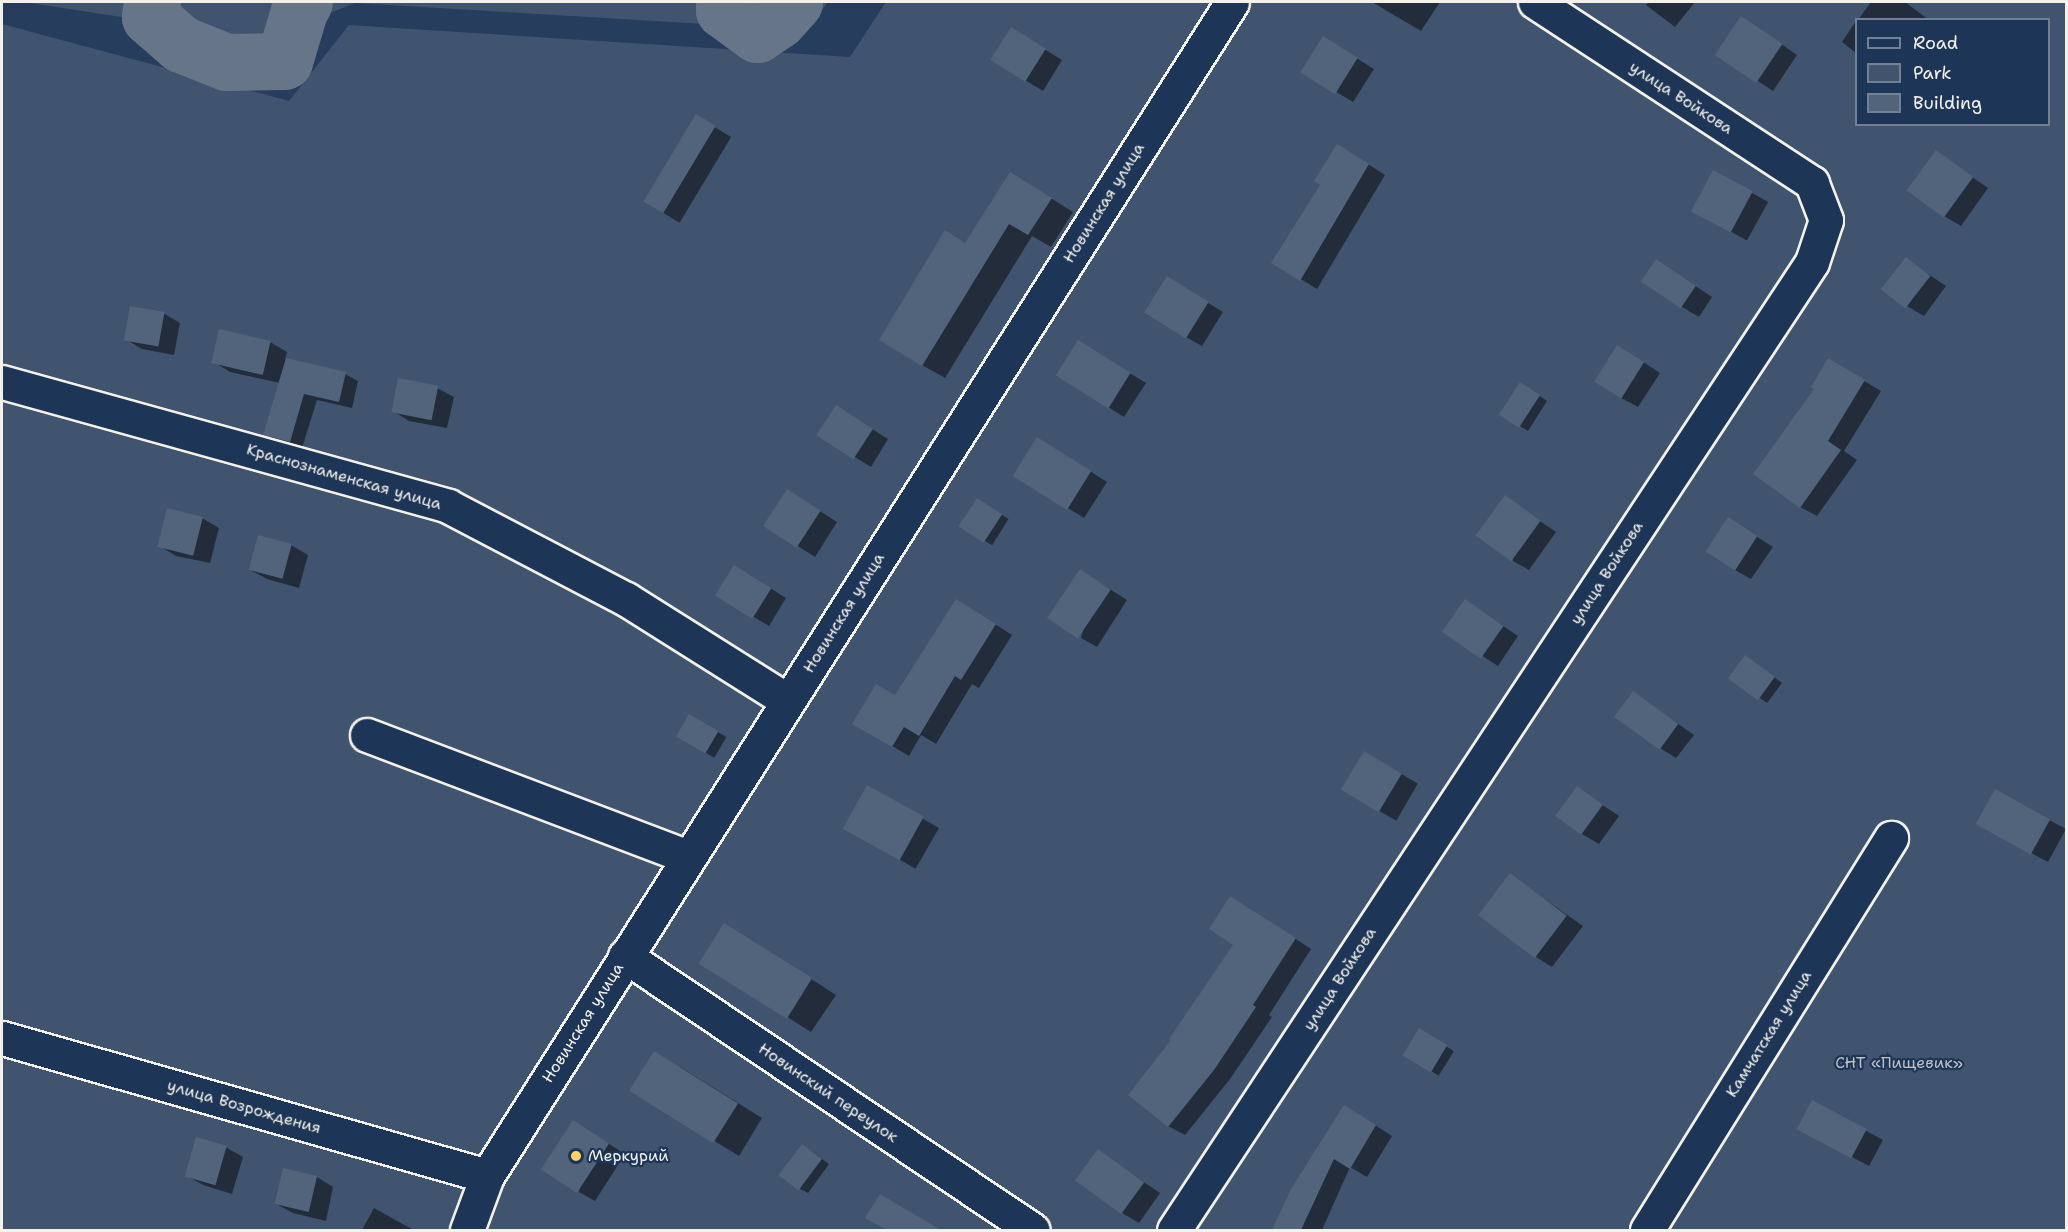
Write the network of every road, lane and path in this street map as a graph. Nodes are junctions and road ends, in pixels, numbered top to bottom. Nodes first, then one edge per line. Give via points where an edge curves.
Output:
1 (1232, 2) edge
2 (1535, 2) edge
3 (2, 382) edge
4 (788, 701) junction
5 (367, 735) dead end
6 (1891, 838) dead end
7 (688, 857) junction
8 (625, 956) junction
9 (2, 1038) edge
10 (487, 1176) junction
11 (467, 1230) edge
12 (1032, 1230) edge
13 (1174, 1230) edge
14 (1647, 1230) edge

1 - 4 street, Новинская улица
2 - 13 street, улица Войкова via 1812,183 1826,220 1812,262
3 - 4 street, Краснознаменская улица via 448,506 626,598
4 - 7 street, Новинская улица
5 - 7 street
6 - 14 street, Камчатская улица
7 - 8 street, Новинская улица
8 - 10 street, Новинская улица
8 - 12 street, Новинский переулок
9 - 10 street, улица Возрождения
10 - 11 street, Новинская улица

